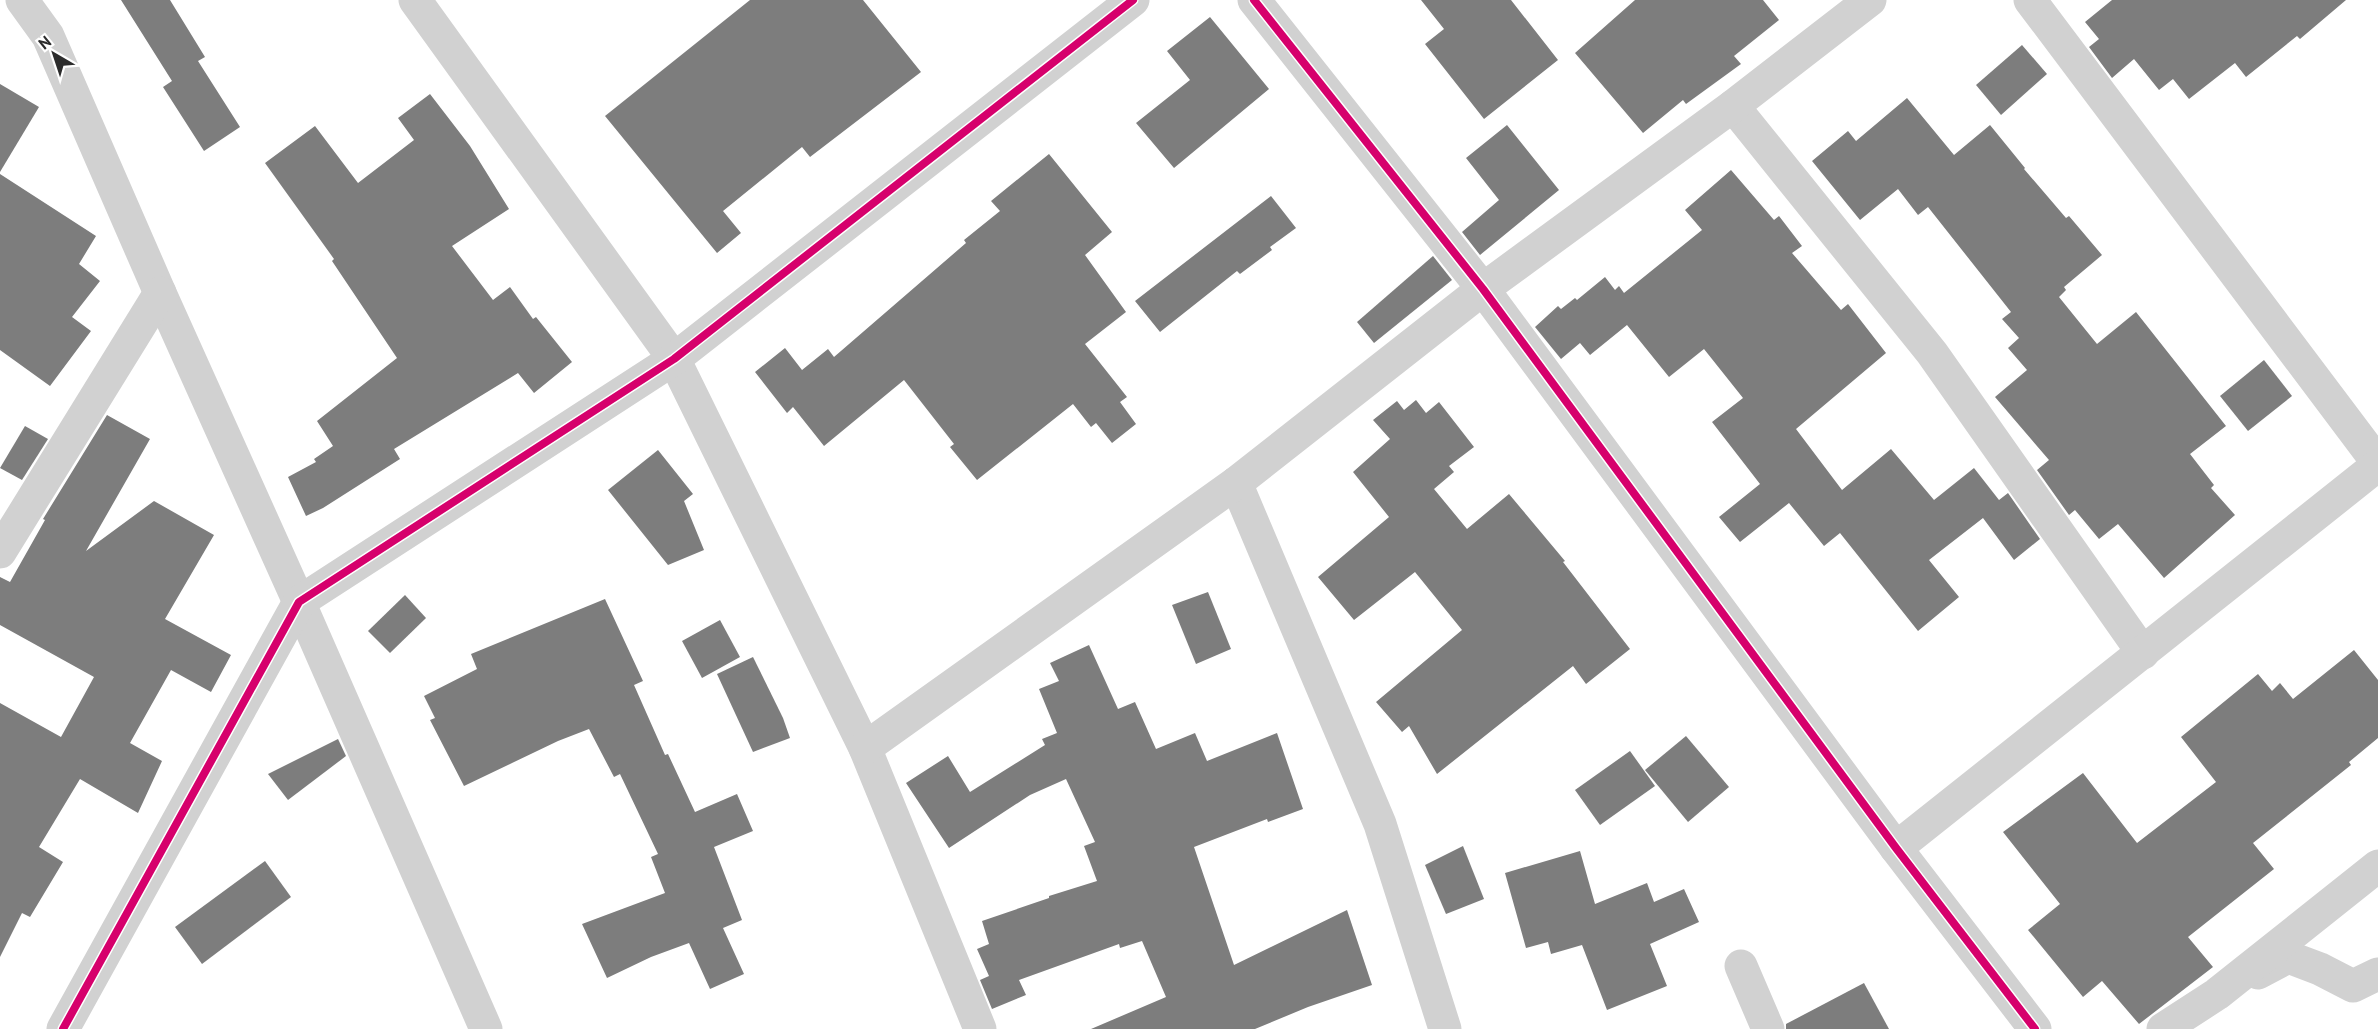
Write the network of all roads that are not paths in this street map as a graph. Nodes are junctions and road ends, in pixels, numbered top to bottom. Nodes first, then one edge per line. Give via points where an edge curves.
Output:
1 (22, 0) edge
2 (415, 0) edge
3 (1133, 0) edge
4 (1254, 0) edge
5 (1870, 0) edge
6 (2030, 0) edge
7 (1733, 106) junction
8 (1483, 289) junction
9 (159, 293) junction
10 (674, 359) junction
11 (2378, 464) edge
12 (1236, 483) junction
13 (0, 552) edge
14 (299, 602) junction
15 (2143, 653) junction
16 (865, 748) junction
17 (1896, 848) junction
18 (2378, 866) edge
19 (1741, 966) dead end
20 (2378, 974) edge
21 (2217, 994) junction
22 (63, 1029) edge
23 (486, 1029) edge
24 (980, 1029) edge
25 (1445, 1029) edge
26 (1767, 1029) edge
27 (2035, 1029) edge
28 (2163, 1029) edge

1 - 9 street via 48,36
2 - 10 street
3 - 10 street
4 - 8 street
5 - 7 street
6 - 11 street
7 - 8 street
7 - 15 street via 1932,353
8 - 12 street
8 - 17 street
9 - 13 street
9 - 14 street
10 - 14 street
10 - 16 street
11 - 15 street
12 - 16 street
12 - 25 street via 1380,824
14 - 22 street
14 - 23 street
15 - 17 street
16 - 24 street
17 - 27 street
18 - 21 street
19 - 26 street
20 - 21 street via 2353,986 2289,957
21 - 28 street

